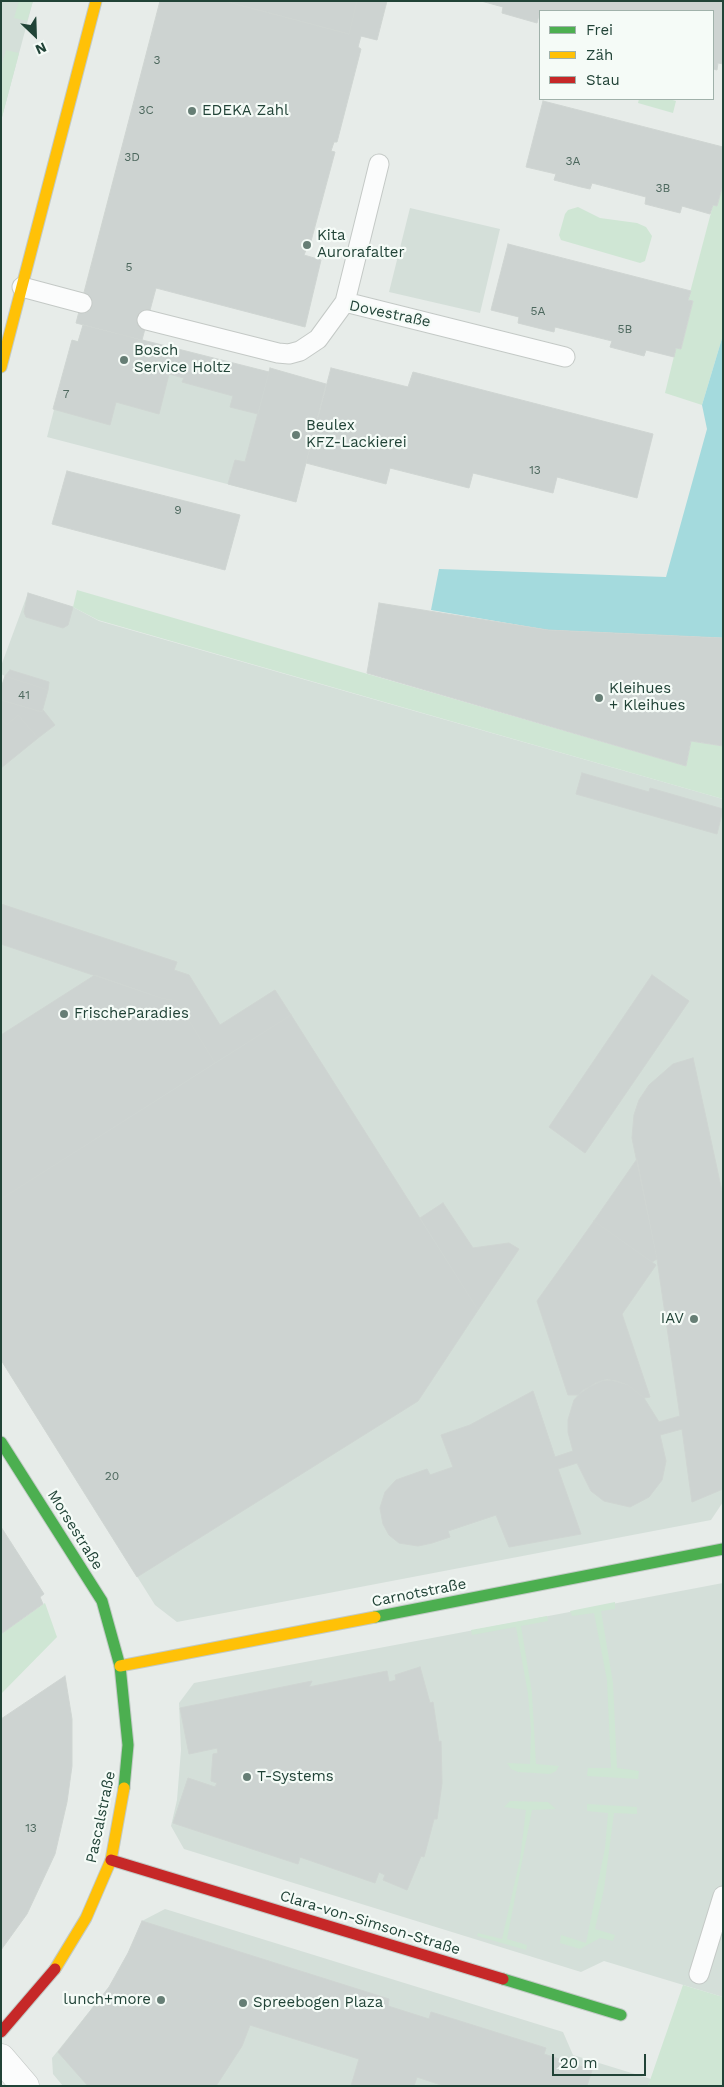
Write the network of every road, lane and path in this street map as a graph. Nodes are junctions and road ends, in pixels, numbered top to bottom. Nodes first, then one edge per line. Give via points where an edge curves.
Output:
1 (96, 1) edge
2 (379, 164) dead end
3 (22, 287) junction
4 (345, 302) junction
5 (82, 303) dead end
6 (147, 320) dead end
7 (565, 356) dead end
8 (1, 367) edge
9 (1, 1442) edge
10 (723, 1549) edge
11 (113, 1638) joint
12 (120, 1666) junction
13 (110, 1860) junction
14 (723, 1896) edge
15 (700, 1974) dead end
16 (621, 2015) dead end
17 (1, 2032) edge
18 (1, 2058) edge
19 (25, 2086) edge

1 - 3 street
2 - 4 lane
3 - 5 lane
3 - 8 street
4 - 6 lane, Dovestraße via 318,339 289,354
4 - 7 lane, Dovestraße
9 - 11 street, Morsestraße via 102,1601
10 - 12 street, Carnotstraße
11 - 12 street, Pascalstraße
12 - 13 street, Pascalstraße via 128,1745 126,1779
13 - 16 street, Clara-von-Simson-Straße
13 - 17 street, Pascalstraße via 86,1918 64,1956 46,1982
14 - 15 lane
18 - 19 street

